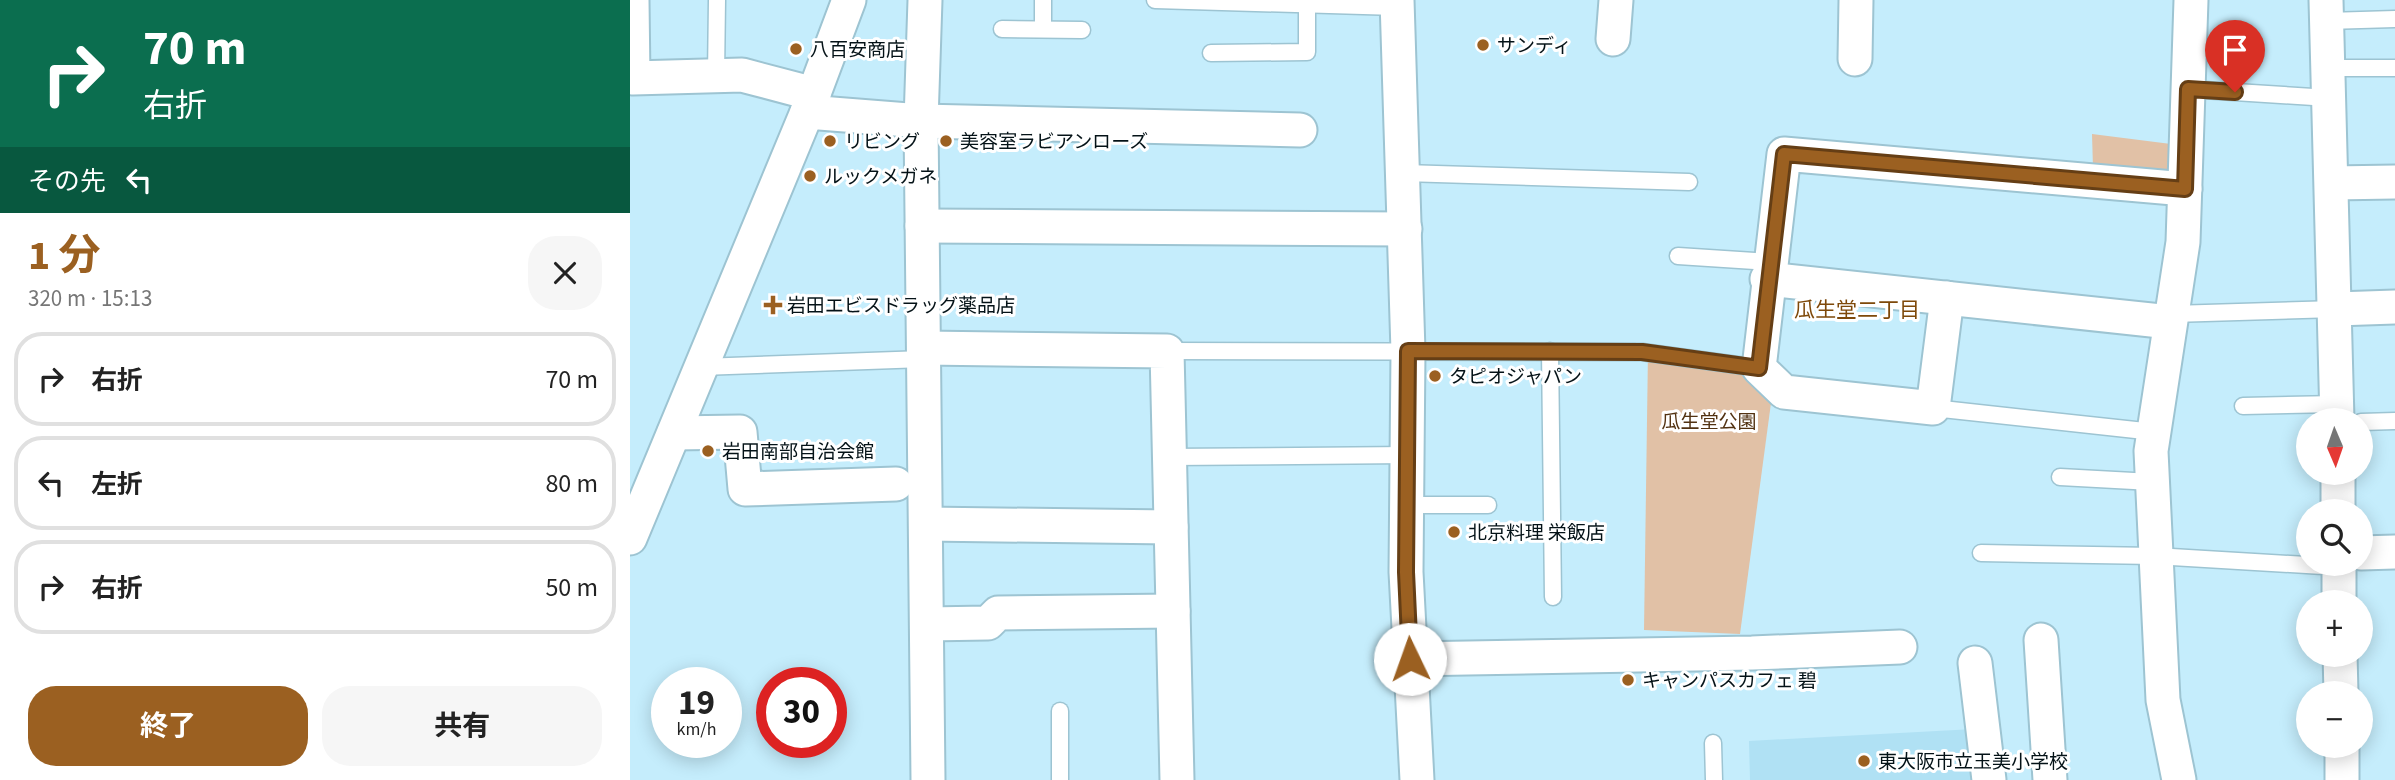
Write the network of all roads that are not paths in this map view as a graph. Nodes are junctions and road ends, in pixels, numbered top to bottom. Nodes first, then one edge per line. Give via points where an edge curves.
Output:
1 (632, 0) edge
2 (717, 0) edge
3 (849, 0) edge
4 (925, 0) edge
5 (1043, 0) edge
6 (1155, 0) edge
7 (1616, 0) edge
8 (1856, 0) edge
9 (2191, 0) edge
10 (1397, 3) edge
11 (1307, 4) junction
12 (2327, 10) edge
13 (2395, 19) edge
14 (1043, 28) junction
15 (1002, 29) dead end
16 (1082, 30) dead end
17 (1613, 39) dead end
18 (1211, 53) dead end
19 (1855, 59) dead end
20 (2395, 68) edge
21 (716, 76) junction
22 (632, 78) edge
23 (2329, 83) junction
24 (2188, 89) junction
25 (810, 103) junction
26 (921, 121) junction
27 (1300, 130) dead end
28 (1404, 173) junction
29 (1689, 182) dead end
30 (2395, 182) edge
31 (2332, 183) junction
32 (2185, 189) junction
33 (922, 226) junction
34 (1405, 229) junction
35 (1678, 256) dead end
36 (1768, 271) junction
37 (1947, 298) junction
38 (2395, 307) edge
39 (2336, 309) junction
40 (2171, 318) junction
41 (1167, 351) junction
42 (1408, 351) junction
43 (1550, 351) junction
44 (924, 354) junction
45 (701, 367) junction
46 (1759, 368) junction
47 (2243, 406) dead end
48 (1933, 408) junction
49 (2344, 408) edge
50 (2296, 411) edge
51 (2373, 418) edge
52 (2395, 421) edge
53 (2154, 432) junction
54 (674, 433) junction
55 (1409, 455) junction
56 (1170, 457) junction
57 (2060, 477) dead end
58 (2152, 482) junction
59 (896, 484) dead end
60 (1408, 505) junction
61 (1489, 505) dead end
62 (926, 524) junction
63 (1171, 527) junction
64 (630, 538) edge
65 (2395, 552) edge
66 (1981, 553) dead end
67 (2155, 556) junction
68 (2373, 556) edge
69 (2296, 560) edge
70 (1553, 597) dead end
71 (1173, 611) junction
72 (927, 624) junction
73 (2041, 640) dead end
74 (1900, 647) dead end
75 (1410, 659) junction
76 (1975, 663) dead end
77 (1060, 711) dead end
78 (1713, 743) dead end
79 (2342, 758) edge
80 (929, 780) edge
81 (1060, 780) edge
82 (1177, 780) edge
83 (1417, 780) edge
84 (1714, 780) edge
85 (1989, 780) edge
86 (2050, 780) edge
87 (2179, 780) edge
88 (2342, 780) edge

1 - 22 street
2 - 21 lane
3 - 25 street
4 - 26 street
5 - 14 lane
6 - 11 lane
7 - 17 street
8 - 19 street
9 - 24 street
10 - 11 lane
10 - 28 street
11 - 18 lane via 1307,52
12 - 13 lane
12 - 23 street
14 - 15 lane
14 - 16 lane
20 - 23 lane
21 - 22 street
21 - 25 street via 742,75
23 - 24 lane
23 - 31 street
24 - 32 street
25 - 26 street
25 - 45 street
26 - 27 street
26 - 33 street
28 - 29 lane
28 - 34 street
30 - 31 street
31 - 39 street
32 - 36 street via 1784,154
32 - 40 street via 2183,242
33 - 34 street
33 - 44 street
34 - 42 street
35 - 36 lane
36 - 37 street
36 - 46 street
37 - 40 street
37 - 48 street
38 - 39 street
39 - 40 lane
39 - 49 street
40 - 53 street
41 - 42 lane
41 - 44 street
41 - 56 street
42 - 43 lane
42 - 55 street
43 - 46 lane via 1642,352
43 - 70 lane
44 - 45 lane
44 - 62 street
45 - 54 street
46 - 48 street via 1784,392
47 - 50 lane
48 - 53 lane
51 - 52 lane
53 - 58 street
54 - 59 street via 740,432 745,489
54 - 64 street
55 - 56 lane
55 - 60 street
56 - 63 street
57 - 58 lane
58 - 67 street
60 - 61 lane
60 - 75 street
62 - 63 street
62 - 72 street
63 - 71 street
65 - 68 street
66 - 67 lane
67 - 69 lane
67 - 87 street via 2163,700
71 - 72 street via 998,613 988,623
71 - 82 street
72 - 80 street
73 - 86 street
74 - 75 street
75 - 83 street
76 - 85 street
77 - 81 lane
78 - 84 lane
79 - 88 street

